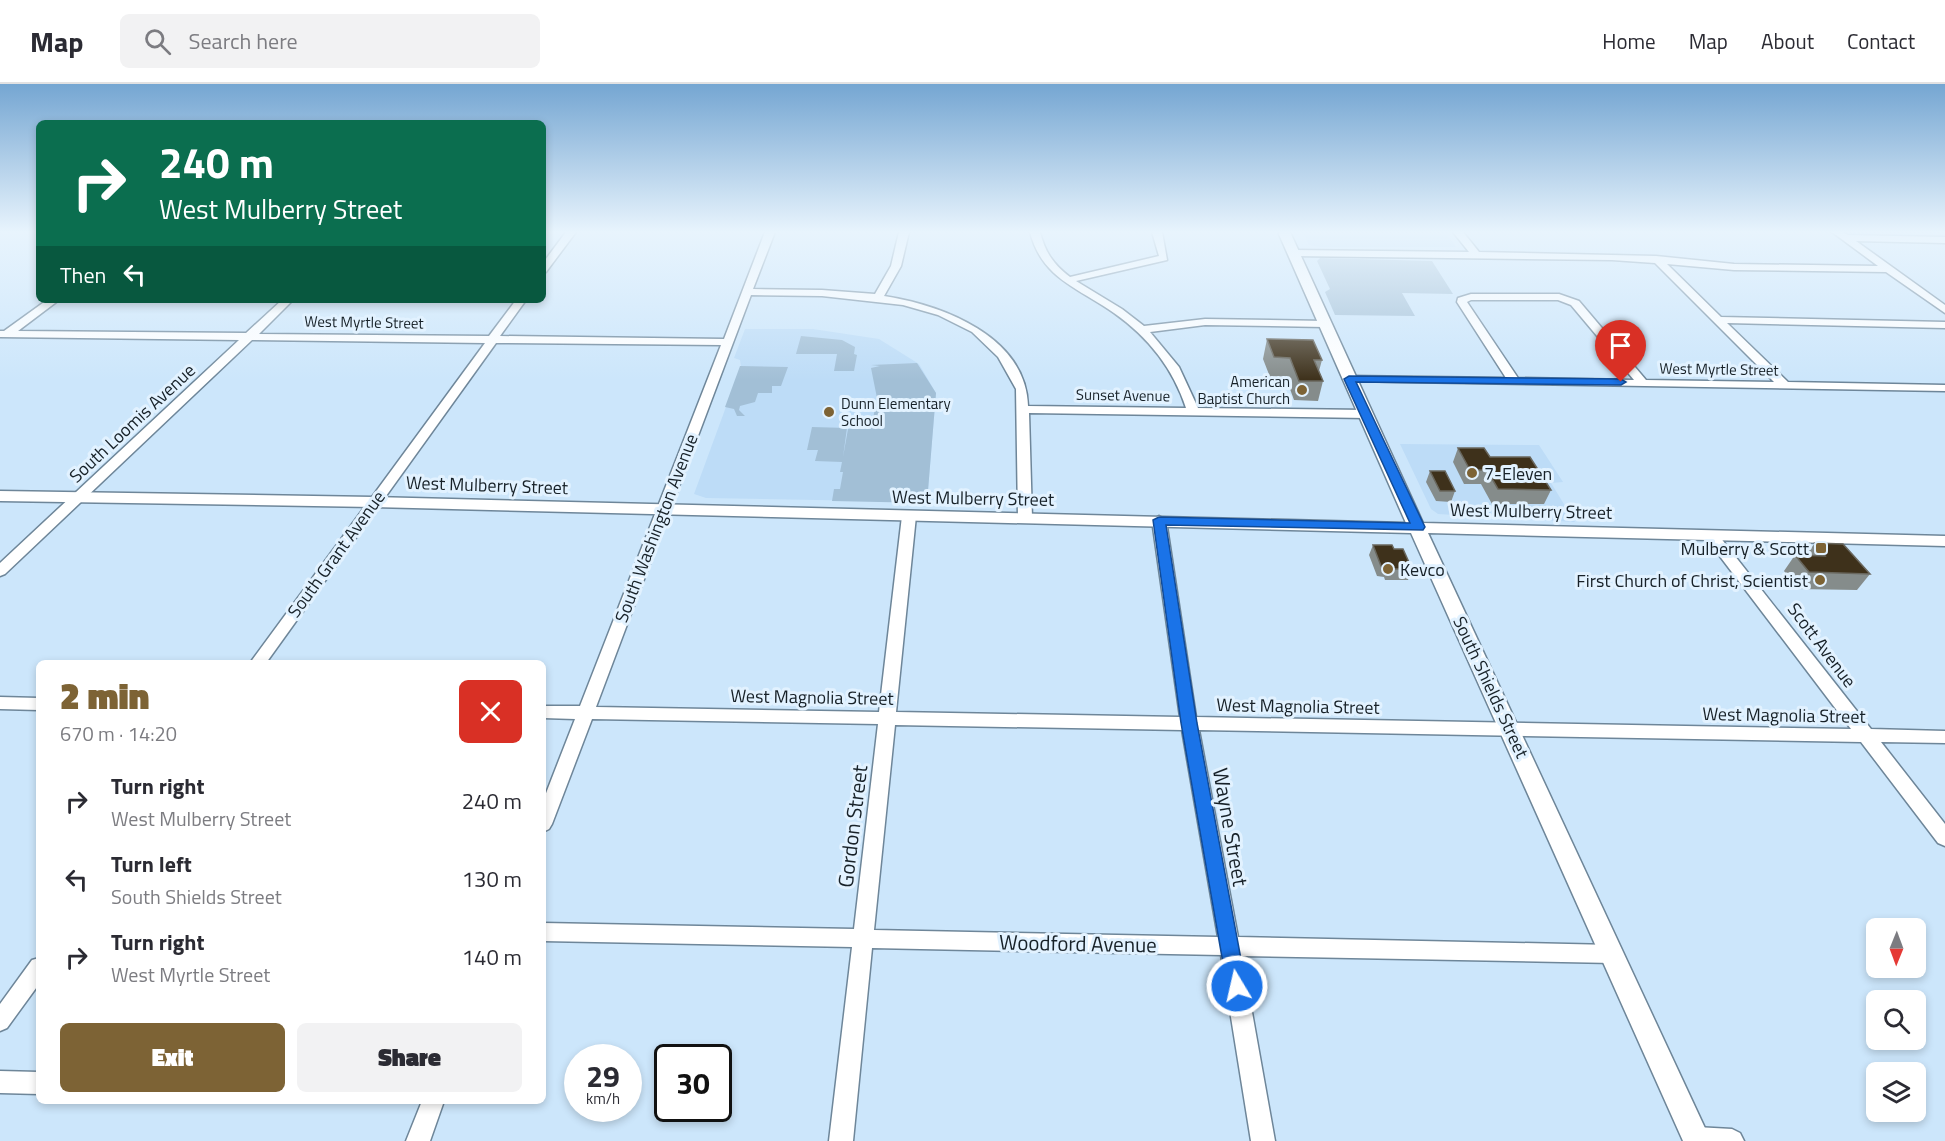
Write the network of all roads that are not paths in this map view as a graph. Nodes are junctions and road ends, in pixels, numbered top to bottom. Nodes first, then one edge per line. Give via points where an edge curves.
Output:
1 (751, 281) edge
2 (889, 281) edge
3 (1070, 281) edge
4 (1306, 281) edge
5 (1679, 281) edge
6 (1906, 281) edge
7 (747, 292) junction
8 (1926, 296) junction
9 (1945, 296) edge
10 (878, 297) junction
11 (50, 303) edge
12 (285, 303) edge
13 (519, 303) edge
14 (1945, 310) edge
15 (1718, 320) junction
16 (1325, 324) junction
17 (1945, 325) edge
18 (1141, 330) junction
19 (2, 335) edge
20 (249, 337) junction
21 (493, 339) junction
22 (728, 342) junction
23 (1349, 379) junction
24 (1514, 381) junction
25 (1642, 382) junction
26 (1784, 385) junction
27 (1945, 388) edge
28 (1023, 409) junction
29 (1193, 411) junction
30 (1366, 414) junction
31 (0, 496) edge
32 (79, 497) junction
33 (373, 502) junction
34 (663, 510) junction
35 (909, 516) junction
36 (1025, 518) junction
37 (1159, 520) junction
38 (1419, 527) junction
39 (1711, 535) junction
40 (1945, 541) edge
41 (0, 571) edge
42 (260, 660) edge
43 (0, 703) edge
44 (36, 704) edge
45 (546, 712) edge
46 (585, 713) junction
47 (887, 718) junction
48 (1189, 723) junction
49 (1511, 730) junction
50 (1867, 736) junction
51 (1945, 737) edge
52 (546, 816) edge
53 (1945, 838) edge
54 (546, 932) edge
55 (862, 939) junction
56 (1230, 947) junction
57 (1613, 954) junction
58 (36, 971) edge
59 (0, 1021) edge
60 (0, 1082) edge
61 (36, 1083) edge
62 (433, 1104) edge
63 (1697, 1139) edge
64 (418, 1141) edge
65 (840, 1141) edge
66 (1263, 1141) edge
67 (1732, 1141) edge

1 - 7 street, South Washington Avenue
2 - 10 street
3 - 18 street
4 - 16 main road, South Shields Street
5 - 15 street
6 - 8 street
7 - 10 street
7 - 22 street, South Washington Avenue
8 - 9 street
8 - 14 street
10 - 28 street via 932,309 987,338 1016,373
11 - 19 street
12 - 20 street, South Loomis Avenue
13 - 21 street, South Grant Avenue
15 - 17 street
15 - 26 street
16 - 18 street via 1205,322
16 - 23 main road, South Shields Street
18 - 29 street via 1175,368
19 - 20 street, West Myrtle Street
20 - 21 street, West Myrtle Street
20 - 32 street, South Loomis Avenue
21 - 22 street, West Myrtle Street
21 - 33 street, South Grant Avenue
22 - 34 street, South Washington Avenue
23 - 24 street, West Myrtle Street
23 - 30 main road, South Shields Street
24 - 25 street, West Myrtle Street
24 - 25 street via 1462,300 1559,297 1573,301
25 - 26 street, West Myrtle Street
26 - 27 street, West Myrtle Street
28 - 29 street, Sunset Avenue
28 - 36 street
29 - 30 street, Sunset Avenue
30 - 38 main road, South Shields Street
31 - 32 main road, West Mulberry Street
32 - 33 main road, West Mulberry Street
32 - 41 street, South Loomis Avenue
33 - 34 main road, West Mulberry Street
33 - 42 street, South Grant Avenue
34 - 35 main road, West Mulberry Street
34 - 46 street, South Washington Avenue
35 - 36 main road, West Mulberry Street
35 - 47 street, Gordon Street
36 - 37 main road, West Mulberry Street
37 - 38 main road, West Mulberry Street
37 - 48 street, Wayne Street
38 - 39 main road, West Mulberry Street
38 - 49 main road, South Shields Street
39 - 40 main road, West Mulberry Street
39 - 50 street, Scott Avenue
43 - 44 street
45 - 46 street, West Magnolia Street
46 - 47 street, West Magnolia Street
46 - 52 street, South Washington Avenue
47 - 48 street, West Magnolia Street
47 - 55 street, Gordon Street
48 - 49 street, West Magnolia Street
48 - 56 street, Wayne Street
49 - 50 street, West Magnolia Street
49 - 57 main road, South Shields Street
50 - 51 street, West Magnolia Street
50 - 53 street, Scott Avenue
54 - 55 street, Woodford Avenue
55 - 56 street, Woodford Avenue
55 - 65 street, Gordon Street
56 - 57 street, Woodford Avenue
56 - 66 street, Wayne Street
57 - 63 main road, South Shields Street
58 - 59 street
60 - 61 street
62 - 64 street
63 - 67 street

